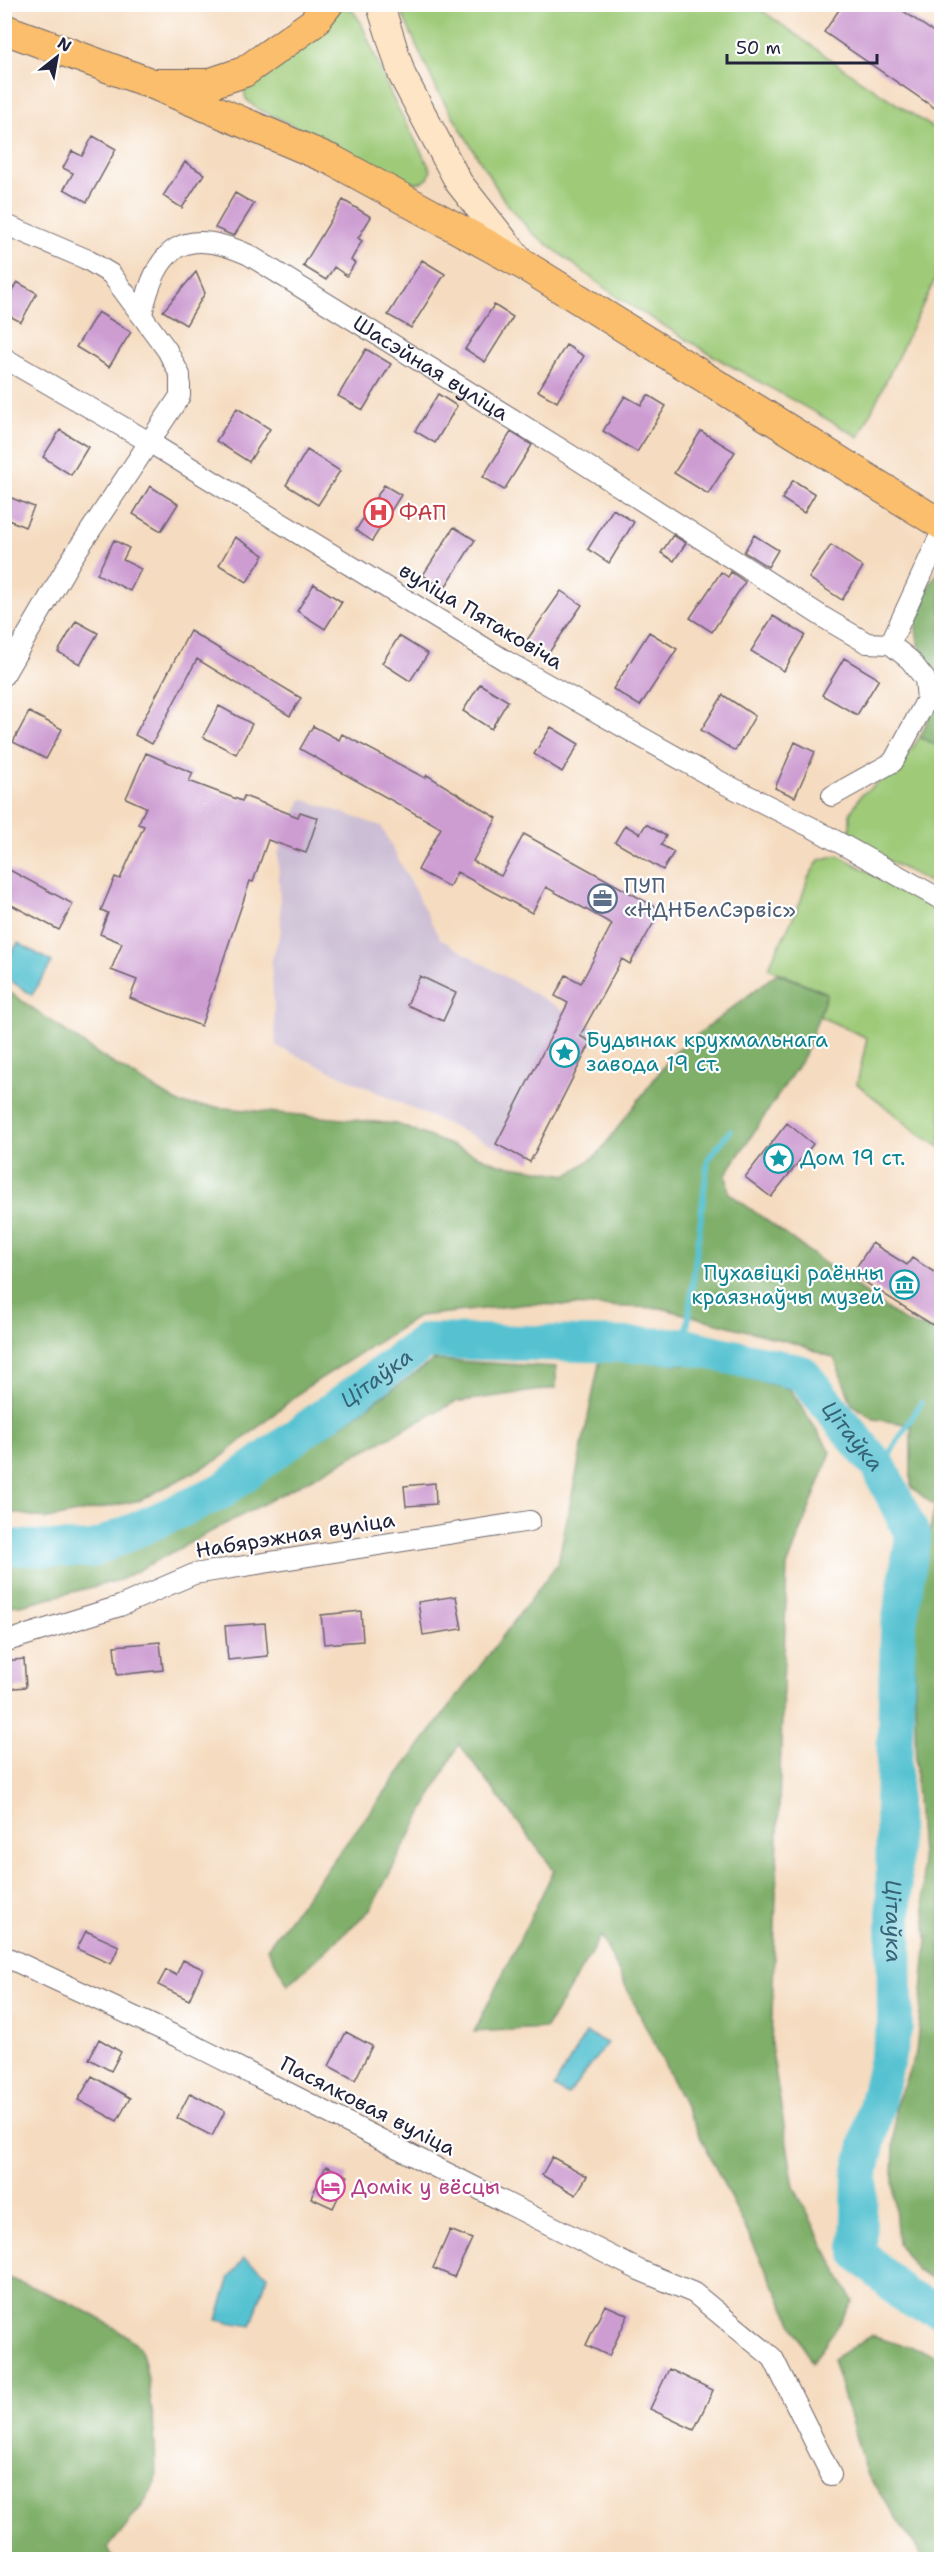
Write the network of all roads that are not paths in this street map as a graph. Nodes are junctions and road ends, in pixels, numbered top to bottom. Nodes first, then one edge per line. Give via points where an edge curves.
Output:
1 (328, 4) edge
2 (380, 4) edge
3 (4, 29) edge
4 (153, 84) junction
5 (4, 224) edge
6 (525, 266) junction
7 (142, 314) junction
8 (4, 358) edge
9 (149, 442) junction
10 (942, 525) edge
11 (942, 531) edge
12 (890, 644) junction
13 (7, 666) edge
14 (832, 796) dead end
15 (942, 900) edge
16 (530, 1521) dead end
17 (4, 1642) edge
18 (4, 1956) edge
19 (831, 2475) dead end

1 - 4 main road via 313,22 244,72 208,84
2 - 6 main road via 402,75 459,183
3 - 4 main road
4 - 6 main road via 334,161
5 - 7 street via 86,259 111,274
6 - 10 main road
7 - 9 street via 180,375 180,396
7 - 12 street, Шасэйная вуліца via 148,287 164,257 194,240 222,243 249,255 572,456 826,619 867,643
8 - 9 street, вуліца Пятаковіча
9 - 13 street
9 - 15 street, вуліца Пятаковіча via 506,661
11 - 12 street
12 - 14 street via 925,678 927,699 893,762
16 - 17 street, Набярэжная вуліца via 194,1574 120,1606
18 - 19 street, Пасялковая вуліца via 182,2039 639,2270 693,2293 773,2358

